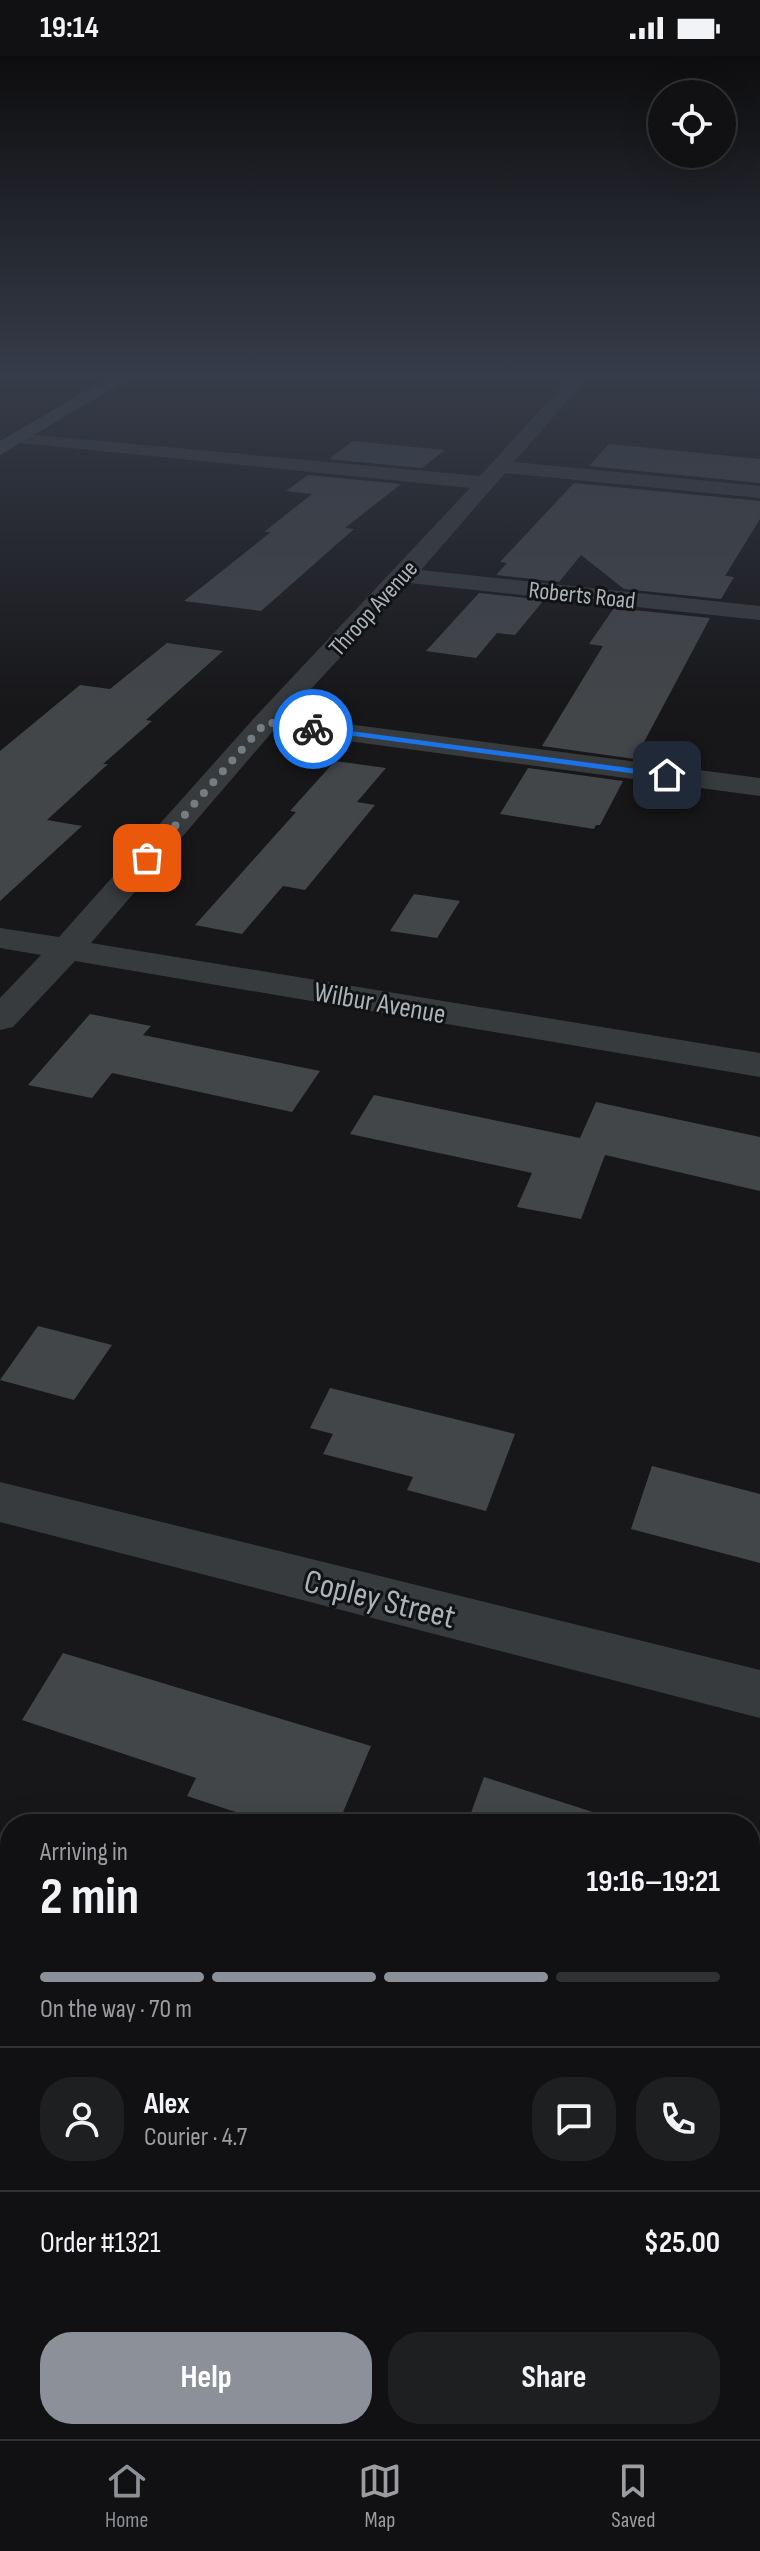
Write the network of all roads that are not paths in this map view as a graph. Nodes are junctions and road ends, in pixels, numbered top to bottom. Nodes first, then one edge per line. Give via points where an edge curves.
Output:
1 (485, 484) edge
2 (638, 484) edge
3 (760, 492) edge
4 (403, 575) junction
5 (760, 613) edge
6 (266, 722) junction
7 (760, 787) edge
8 (0, 938) edge
9 (67, 949) junction
10 (0, 1019) edge
11 (760, 1065) edge
12 (0, 1502) edge
13 (760, 1694) edge

1 - 4 street, Throop Avenue
2 - 3 street
4 - 5 street, Roberts Road
4 - 6 street, Throop Avenue
6 - 7 street
6 - 9 street, Throop Avenue
8 - 9 street, Wilbur Avenue
9 - 10 street, Throop Avenue
9 - 11 street, Wilbur Avenue
12 - 13 street, Copley Street

